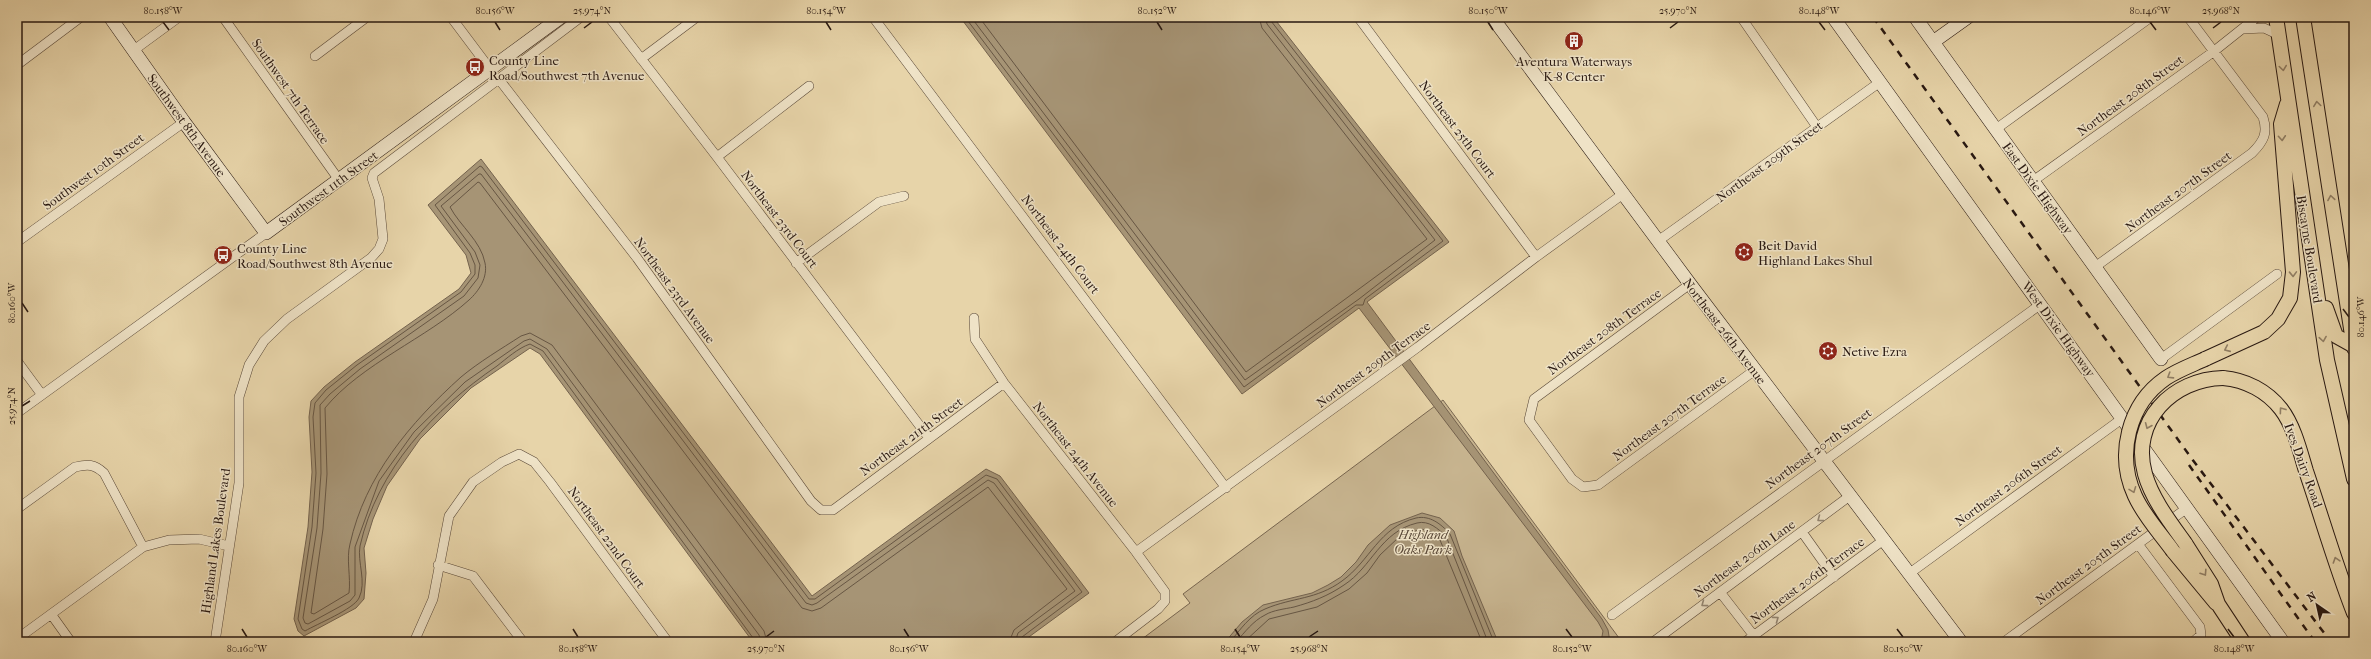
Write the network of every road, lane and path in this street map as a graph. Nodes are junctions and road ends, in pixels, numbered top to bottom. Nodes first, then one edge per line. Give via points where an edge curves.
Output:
1 (82, 17) edge
2 (110, 17) edge
3 (179, 17) edge
4 (223, 17) edge
5 (367, 17) edge
6 (451, 17) edge
7 (561, 17) edge
8 (581, 17) edge
9 (609, 17) edge
10 (697, 17) edge
11 (873, 17) edge
12 (1358, 17) edge
13 (1492, 17) edge
14 (1741, 17) edge
15 (1833, 17) edge
16 (1915, 17) edge
17 (1968, 17) edge
18 (2151, 17) edge
19 (2188, 17) edge
20 (2257, 17) edge
21 (2276, 17) edge
22 (2303, 17) edge
23 (2242, 29) junction
24 (2279, 35) junction
25 (1933, 42) junction
26 (134, 50) junction
27 (2213, 52) junction
28 (315, 56) dead end
29 (641, 59) junction
30 (17, 65) edge
31 (494, 74) junction
32 (1880, 82) junction
33 (809, 86) dead end
34 (2288, 100) junction
35 (184, 122) junction
36 (1817, 127) junction
37 (1996, 129) junction
38 (717, 157) junction
39 (339, 180) junction
40 (2033, 181) junction
41 (1623, 194) junction
42 (904, 196) dead end
43 (266, 233) junction
44 (1658, 241) junction
45 (17, 242) edge
46 (1536, 256) junction
47 (796, 263) junction
48 (2094, 267) junction
49 (2277, 274) dead end
50 (1690, 284) junction
51 (2315, 286) junction
52 (2041, 304) junction
53 (974, 318) dead end
54 (2354, 347) edge
55 (2161, 358) joint
56 (17, 361) edge
57 (1755, 370) junction
58 (1004, 383) junction
59 (42, 396) junction
60 (17, 413) edge
61 (2123, 418) junction
62 (929, 438) junction
63 (1824, 460) junction
64 (2354, 479) edge
65 (1598, 485) joint
66 (1226, 488) junction
67 (1851, 495) junction
68 (2187, 508) junction
69 (17, 509) edge
70 (833, 510) joint
71 (1802, 532) junction
72 (1885, 539) junction
73 (2138, 544) junction
74 (229, 546) junction
75 (143, 547) junction
76 (2179, 547) junction
77 (1136, 552) junction
78 (438, 565) junction
79 (1910, 573) junction
80 (1834, 577) junction
81 (1720, 592) junction
82 (2354, 613) edge
83 (51, 614) junction
84 (1612, 616) dead end
85 (1754, 636) junction
86 (17, 639) edge
87 (70, 642) edge
88 (215, 642) edge
89 (414, 642) edge
90 (523, 642) edge
91 (668, 642) edge
92 (1115, 642) edge
93 (1653, 642) edge
94 (1745, 642) edge
95 (1961, 642) edge
96 (2004, 642) edge
97 (2193, 642) edge
98 (2243, 642) edge
99 (2284, 642) edge

1 - 30 street
2 - 26 street, Southwest 8th Avenue
3 - 26 street
4 - 39 street, Southwest 7th Terrace
5 - 28 street
6 - 31 street, Northeast 23rd Avenue
7 - 31 street, Southwest 11th Street
8 - 31 street
9 - 29 street, Northeast 23rd Court
10 - 29 street
11 - 66 street, Northeast 24th Court
12 - 46 street, Northeast 25th Court
13 - 41 street, Northeast 26th Avenue
14 - 36 street
15 - 32 street, West Dixie Highway
16 - 25 street, East Dixie Highway
17 - 25 street
18 - 37 street
19 - 27 street
20 - 23 street, Northeast 208th Street
21 - 24 main road, Biscayne Boulevard
54 -> 22 main road
23 - 24 street via 2264,28
23 - 27 street, Northeast 208th Street
24 -> 34 main road, Biscayne Boulevard
25 - 37 street, East Dixie Highway
26 - 35 street, Southwest 8th Avenue
27 - 40 street, Northeast 208th Street
27 - 48 street, Northeast 207th Street via 2263,117 2266,129 2263,142 2252,153
29 - 38 street, Northeast 23rd Court
31 - 39 street, Southwest 11th Street
31 - 70 street, Northeast 23rd Avenue via 636,258 811,501 821,510
31 - 74 street, Highland Lakes Boulevard via 374,173 372,178 379,199 383,239 379,249 372,258 287,319 264,341 249,365 238,397 239,483
32 - 36 street, Northeast 209th Street
32 - 52 street, West Dixie Highway
33 - 38 street
34 - 51 main road, Biscayne Boulevard
34 -> 76 main road, bridge via 2281,124 2293,285 2287,305 2278,319 2253,337 2181,369 2156,386 2136,412 2127,439 2126,459 2132,488 2144,510
35 - 43 street, Southwest 8th Avenue
35 - 45 street, Southwest 10th Street
36 - 44 street, Northeast 209th Street
37 - 40 street, East Dixie Highway
38 - 47 street, Northeast 23rd Court
39 - 43 street, Southwest 11th Street
40 - 48 street, East Dixie Highway
41 - 44 street, Northeast 26th Avenue
41 - 46 street, Northeast 209th Terrace
42 - 47 street via 878,202
43 - 59 street, Southwest 11th Street
44 - 50 street, Northeast 26th Avenue
46 - 66 street, Northeast 209th Terrace via 1408,355
47 - 62 street, Northeast 23rd Court
48 - 55 street, East Dixie Highway
49 - 55 street
50 - 57 street, Northeast 26th Avenue
50 - 65 street, Northeast 208th Terrace via 1534,399 1529,420 1572,479 1583,487
51 - 54 main road via 2330,316 2336,336
51 -> 64 main road, Biscayne Boulevard via 2329,374
52 - 61 street, West Dixie Highway
52 - 63 street, Northeast 207th Street
53 - 58 street, Northeast 24th Avenue via 975,339
56 - 59 street
57 - 63 street, Northeast 26th Avenue
57 - 65 street, Northeast 207th Terrace
58 - 62 street, Northeast 211th Street
58 - 77 street, Northeast 24th Avenue
59 - 60 street, Southwest 11th Street
61 - 68 street, West Dixie Highway
61 - 79 street, Northeast 206th Street
62 - 70 street, Northeast 211th Street
63 - 67 street, Northeast 26th Avenue
63 - 84 street, Northeast 207th Street
66 - 77 street, Northeast 209th Terrace
67 -> 71 street, Northeast 206th Lane
67 - 72 street, Northeast 26th Avenue
68 - 73 street, Northeast 205th Street
68 - 99 street, West Dixie Highway
69 - 75 street via 75,467 96,466 104,473
71 - 80 street
71 - 81 street, Northeast 206th Lane
72 - 79 street, Northeast 26th Avenue
72 - 80 street, Northeast 206th Terrace
73 - 96 street, Northeast 205th Street
73 - 97 street via 2199,624 2202,632
74 - 75 street via 199,539 169,540
74 - 88 street, Highland Lakes Boulevard
75 - 83 street
82 -> 76 main road, Ives Dairy Road, bridge via 2285,415 2262,391 2242,382 2224,378 2196,381 2171,395 2156,411 2144,438 2142,460 2147,481
76 -> 98 main road
77 - 92 street, Northeast 24th Avenue via 1165,592 1165,601
78 - 89 street via 433,599
78 - 90 street via 473,576
78 - 91 street, Northeast 22nd Court via 450,516 473,482 502,462 520,454 534,462 550,482
79 - 95 street, Northeast 26th Avenue
85 -> 80 street, Northeast 206th Terrace
81 - 85 street
81 -> 93 street, Northeast 206th Lane
83 - 86 street
83 - 87 street
85 - 94 street, Northeast 206th Terrace

